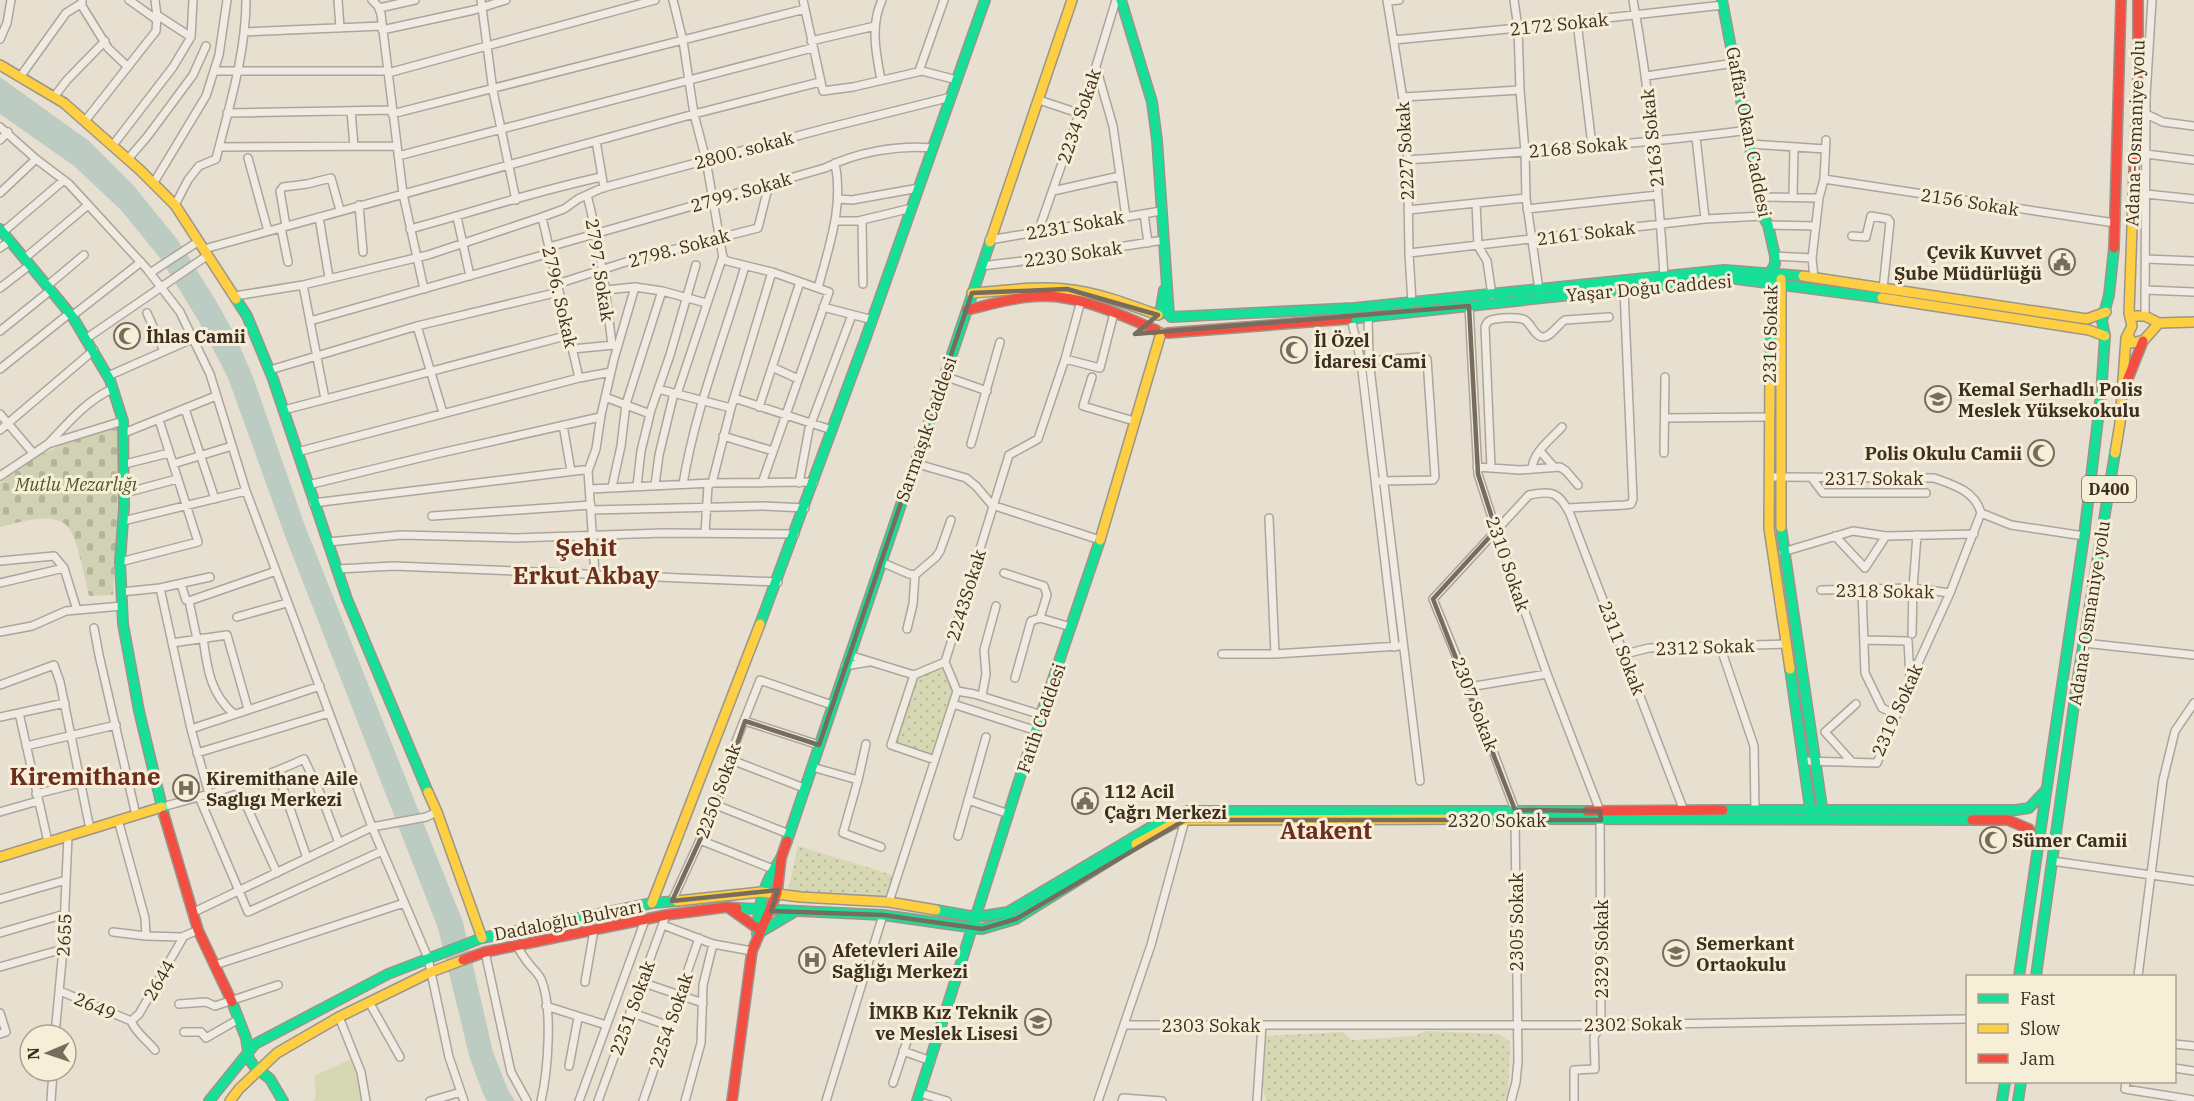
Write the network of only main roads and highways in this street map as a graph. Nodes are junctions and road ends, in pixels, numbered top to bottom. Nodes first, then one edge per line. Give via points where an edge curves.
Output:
1 (985, 0) edge
2 (1072, 0) edge
3 (1121, 0) edge
4 (2121, 0) edge
5 (2138, 0) edge
6 (1723, 2) edge
7 (0, 65) edge
8 (1, 230) edge
9 (1775, 260) junction
10 (1781, 273) junction
11 (1774, 280) junction
12 (972, 293) junction
13 (967, 310) junction
14 (2120, 312) junction
15 (1165, 315) junction
16 (2194, 322) edge
17 (2158, 323) junction
18 (1161, 332) junction
19 (2105, 336) junction
20 (2127, 336) junction
21 (2143, 341) junction
22 (2123, 390) junction
23 (1809, 760) junction
24 (2046, 790) junction
25 (162, 807) junction
26 (1812, 810) junction
27 (1822, 810) junction
28 (1515, 815) junction
29 (1601, 816) junction
30 (1811, 820) junction
31 (1824, 820) junction
32 (2038, 846) junction
33 (0, 857) edge
34 (780, 858) junction
35 (761, 892) junction
36 (777, 893) junction
37 (652, 903) junction
38 (727, 907) junction
39 (758, 909) junction
40 (771, 910) junction
41 (795, 911) junction
42 (976, 917) junction
43 (972, 928) junction
44 (758, 932) junction
45 (478, 939) junction
46 (2019, 975) edge
47 (2036, 975) edge
48 (251, 1047) junction
49 (268, 1062) junction
50 (259, 1071) junction
51 (270, 1079) junction
52 (2004, 1083) edge
53 (2020, 1083) edge
54 (918, 1097) edge
55 (209, 1101) edge
56 (230, 1101) edge
57 (283, 1101) edge
58 (732, 1101) edge
59 (2002, 1101) edge
60 (2018, 1101) edge

1 - 37 main road via 778,582
2 - 12 main road, Sarmaşık Caddesi
3 - 15 main road via 1152,102 1164,240
4 - 14 main road, Adana-Osmaniye yolu / D400 via 2115,223
5 - 14 main road, Adana-Osmaniye yolu / D400 via 2138,75
6 - 9 main road, Gaffar Okan Caddesi
7 - 45 main road via 86,121 175,205 248,316 371,659 437,812
8 - 25 main road via 87,338 108,376 123,421 123,624
9 - 10 main road, 2316 Sokak
9 - 11 main road, 2316 Sokak
10 - 11 main road, Yaşar Doğu Caddesi
10 - 14 main road, Yaşar Doğu Caddesi via 2087,319
11 - 15 main road, Yaşar Doğu Caddesi via 1724,270 1412,303 1262,314
11 - 18 main road, Yaşar Doğu Caddesi via 1709,279 1368,317 1219,331
11 - 19 main road, Yaşar Doğu Caddesi via 2066,326
11 - 23 main road, 2316 Sokak via 1783,552
11 - 23 main road, 2316 Sokak via 1768,417 1772,551
12 - 13 main road, Sarmaşık Caddesi
12 - 15 main road, Yaşar Doğu Caddesi via 1038,287 1067,289
13 - 18 main road, Yaşar Doğu Caddesi via 1021,297 1047,296 1081,301
13 - 34 main road, Sarmaşık Caddesi
14 - 17 main road, Yaşar Doğu Caddesi via 2145,316
14 - 19 main road, Adana-Osmaniye yolu / D400 via 2102,321
14 - 20 main road, Adana-Osmaniye yolu / D400 via 2133,325
15 - 18 main road via 1154,322
15 - 18 main road via 1173,326
16 - 17 main road
17 - 21 main road
18 - 42 main road, Fatih Caddesi via 1100,540
19 - 20 main road, Yaşar Doğu Caddesi via 2115,340
19 - 24 main road, Adana-Osmaniye yolu / D400 via 2102,394 2084,536
20 - 21 main road, Yaşar Doğu Caddesi via 2134,344
20 - 22 main road, Adana-Osmaniye yolu / D400
21 - 22 main road
22 - 47 main road, Adana-Osmaniye yolu / D400
23 - 26 main road, 2316 Sokak
23 - 27 main road, 2316 Sokak
24 - 27 main road, 2320 Sokak via 2029,808 2016,810
24 - 32 main road, Adana-Osmaniye yolu / D400
25 - 33 main road
25 - 48 main road via 198,930
26 - 27 main road, 2320 Sokak
26 - 29 main road, 2320 Sokak
26 - 30 main road, 2316 Sokak
27 - 31 main road, 2316 Sokak
28 - 29 main road, 2320 Sokak
28 - 42 main road, 2320 Sokak via 1188,811 1163,820 1008,912
28 - 43 main road, 2320 Sokak via 1185,820 1128,849 1016,919
29 - 30 main road, 2320 Sokak
30 - 31 main road, 2320 Sokak
31 - 32 main road, 2320 Sokak via 2008,820 2030,829
32 - 46 main road, Adana-Osmaniye yolu / D400
34 - 35 main road
34 - 36 main road
35 - 36 main road, Dadaloğlu Bulvarı
35 - 37 main road, Dadaloğlu Bulvarı
35 - 39 main road
36 - 40 main road
36 - 42 main road, Dadaloğlu Bulvarı via 889,902
37 - 45 main road, Dadaloğlu Bulvarı
38 - 39 main road, Dadaloğlu Bulvarı
38 - 44 main road via 747,919
38 - 49 main road, Dadaloğlu Bulvarı via 666,915 481,954 435,970 339,1017
39 - 40 main road, Dadaloğlu Bulvarı
39 - 44 main road
40 - 41 main road, Dadaloğlu Bulvarı
40 - 44 main road
41 - 43 main road, Dadaloğlu Bulvarı via 884,915
41 - 44 main road
42 - 43 main road, Fatih Caddesi
43 - 54 main road, Fatih Caddesi
44 - 58 main road
45 - 48 main road, Dadaloğlu Bulvarı via 388,974
48 - 49 main road via 261,1047
48 - 50 main road via 249,1059
48 - 55 main road, Dadaloğlu Bulvarı
49 - 50 main road, Dadaloğlu Bulvarı
49 - 51 main road
50 - 51 main road
50 - 56 main road, Dadaloğlu Bulvarı
51 - 57 main road
52 - 59 main road
53 - 60 main road

